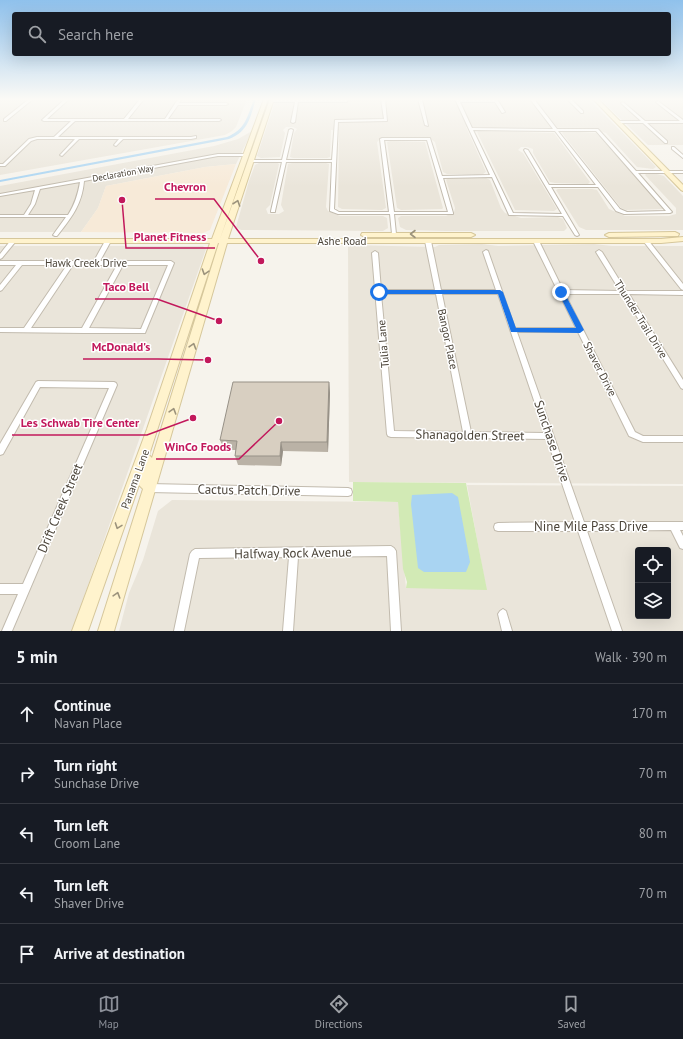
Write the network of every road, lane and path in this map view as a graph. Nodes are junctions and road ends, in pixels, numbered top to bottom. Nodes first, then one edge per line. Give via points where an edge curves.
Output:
1 (66, 128) edge
2 (258, 128) edge
3 (261, 128) edge
4 (336, 128) edge
5 (624, 128) edge
6 (652, 128) edge
7 (472, 129) joint
8 (291, 130) dead end
9 (556, 130) junction
10 (195, 137) dead end
11 (56, 138) junction
12 (78, 138) junction
13 (122, 138) junction
14 (666, 142) dead end
15 (116, 145) dead end
16 (673, 148) dead end
17 (526, 150) dead end
18 (62, 155) dead end
19 (246, 155) junction
20 (683, 157) edge
21 (251, 161) junction
22 (285, 161) junction
23 (334, 161) junction
24 (2, 165) edge
25 (635, 172) junction
26 (666, 172) junction
27 (683, 172) edge
28 (440, 176) junction
29 (493, 176) junction
30 (82, 180) junction
31 (547, 186) junction
32 (599, 186) junction
33 (38, 188) junction
34 (683, 189) edge
35 (0, 195) edge
36 (273, 211) dead end
37 (392, 213) junction
38 (564, 215) junction
39 (0, 216) edge
40 (25, 216) junction
41 (70, 216) junction
42 (394, 234) junction
43 (683, 234) edge
44 (0, 235) edge
45 (55, 235) junction
46 (480, 235) junction
47 (577, 235) junction
48 (220, 238) junction
49 (351, 238) junction
50 (683, 239) edge
51 (0, 241) edge
52 (14, 241) junction
53 (108, 241) junction
54 (428, 241) junction
55 (536, 241) junction
56 (646, 241) junction
57 (661, 241) junction
58 (683, 243) edge
59 (486, 252) dead end
60 (599, 252) dead end
61 (375, 253) dead end
62 (0, 257) edge
63 (0, 263) edge
64 (20, 263) junction
65 (71, 263) junction
66 (96, 263) junction
67 (121, 263) junction
68 (683, 288) edge
69 (0, 289) edge
70 (379, 292) junction
71 (438, 292) junction
72 (500, 292) junction
73 (561, 292) junction
74 (625, 293) junction
75 (683, 293) edge
76 (0, 330) edge
77 (26, 330) junction
78 (513, 330) junction
79 (580, 330) junction
80 (84, 331) junction
81 (683, 386) edge
82 (153, 430) junction
83 (391, 434) joint
84 (468, 436) junction
85 (550, 436) junction
86 (683, 439) edge
87 (0, 451) edge
88 (149, 488) junction
89 (348, 492) dead end
90 (673, 526) junction
91 (683, 526) edge
92 (498, 527) dead end
93 (582, 527) junction
94 (683, 545) edge
95 (294, 553) junction
96 (0, 589) edge
97 (25, 589) junction
98 (503, 614) dead end
99 (7, 631) edge
100 (80, 631) edge
101 (106, 631) edge
102 (179, 631) edge
103 (288, 631) edge
104 (396, 631) edge
105 (507, 631) edge
106 (617, 631) edge

1 - 11 street
2 - 19 main road, Panama Lane
3 - 21 main road, Panama Lane
4 - 23 street
5 - 26 main road
6 - 14 street
7 - 9 street
7 - 29 street
8 - 22 street
9 - 25 street via 597,130
9 - 32 street
10 - 13 street
11 - 12 street
11 - 24 street via 30,140
12 - 13 street
12 - 18 street
13 - 15 street
16 - 20 street
17 - 31 street
19 - 21 main road
19 - 30 street, Declaration Way via 218,156
19 - 48 main road, Panama Lane
21 - 22 street
48 -> 21 main road, Panama Lane
22 - 23 street
22 - 36 street
23 - 37 street via 332,210 338,213
25 - 26 street
25 - 32 street via 670,212 626,213 618,210
26 - 27 street
26 - 34 main road
28 - 29 street
28 - 37 street via 451,213
28 - 37 street via 429,139 382,139
29 - 38 street via 511,214
30 - 33 street, Declaration Way
30 - 41 street via 82,194
31 - 32 street
31 - 38 street
33 - 35 street, Declaration Way
33 - 40 street via 33,204
37 - 42 street
38 - 47 street
39 - 40 street
40 - 41 street
41 - 45 street
46 -> 42 main road
42 - 49 main road via 387,238
43 - 47 main road
44 - 45 main road, Ashe Road
45 - 48 main road, Ashe Road
46 - 47 main road
46 - 54 main road via 433,238
48 - 49 main road, Ashe Road
48 - 49 main road, Ashe Road via 306,241
48 - 53 main road, Ashe Road
48 -> 82 main road, Panama Lane
88 -> 48 main road, Panama Lane
49 - 54 main road, Ashe Road
50 - 57 main road, Ashe Road
51 - 52 main road, Ashe Road
52 - 53 main road, Ashe Road
52 - 62 street
53 - 66 street
54 - 55 main road, Ashe Road
54 - 71 street, Bangor Place
55 - 56 main road, Ashe Road
55 - 73 street, Shaver Drive
56 - 57 main road, Ashe Road
56 - 68 street
57 - 58 main road
59 - 72 street, Sunchase Drive
60 - 74 street, Thunder Trail Drive
61 - 70 street, Tulia Lane
63 - 64 street, Hawk Creek Drive
64 - 65 street, Hawk Creek Drive
64 - 69 street
65 - 66 street, Hawk Creek Drive
65 - 77 street
66 - 67 street, Hawk Creek Drive
67 - 80 street
67 - 80 street, Hawk Creek Drive via 171,263 143,331
70 - 71 street
70 - 83 street, Tulia Lane
71 - 72 street
71 - 84 street, Bangor Place
72 - 78 street, Sunchase Drive
73 - 74 street
73 - 79 street, Shaver Drive
74 - 75 street
74 - 81 street, Thunder Trail Drive
76 - 77 street
77 - 80 street
78 - 79 street
78 - 85 street, Sunchase Drive
79 - 86 street, Shaver Drive via 632,434 643,439
82 - 88 main road via 143,480
82 -> 100 main road, Panama Lane
83 - 84 street, Shanagolden Street
84 - 85 street, Shanagolden Street
85 - 93 street, Sunchase Drive
87 - 97 street, Drift Creek Street via 38,384 114,384
88 - 89 street, Cactus Patch Drive
101 -> 88 main road, Panama Lane
90 - 91 street, Nine Mile Pass Drive
90 - 93 street, Nine Mile Pass Drive
90 - 94 street
92 - 93 street, Nine Mile Pass Drive
93 - 106 street, Sunchase Drive
95 - 102 street, Halfway Rock Avenue via 195,554
95 - 103 street
95 - 104 street, Halfway Rock Avenue via 391,551
96 - 97 street
97 - 99 street, Drift Creek Street
98 - 105 street

